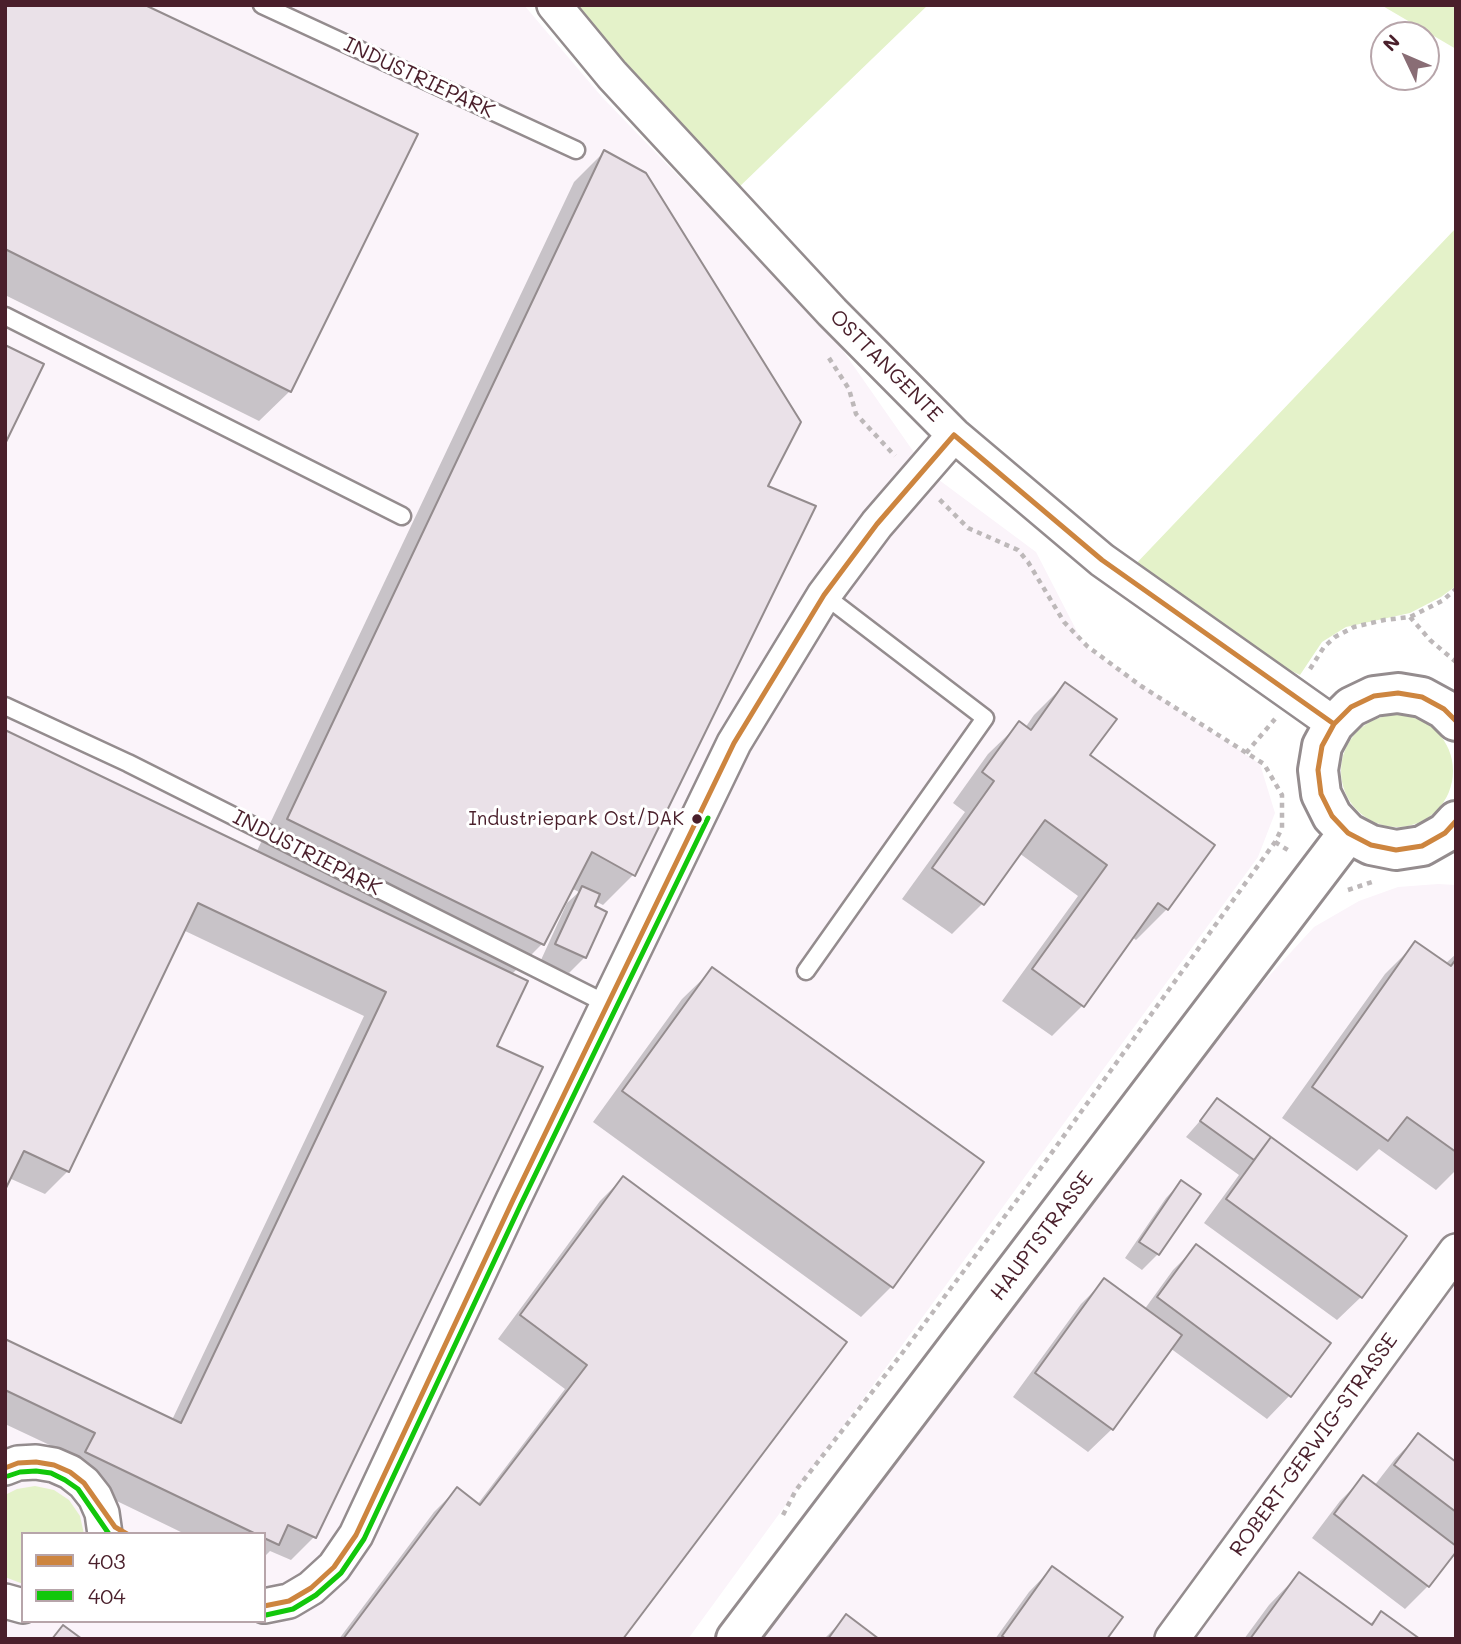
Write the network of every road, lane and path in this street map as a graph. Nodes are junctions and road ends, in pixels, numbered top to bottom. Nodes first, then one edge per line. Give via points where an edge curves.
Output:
1 (262, 5) edge
2 (554, 5) edge
3 (576, 150) dead end
4 (5, 316) edge
5 (954, 435) junction
6 (402, 516) dead end
7 (1456, 589) edge
8 (824, 595) junction
9 (1410, 617) junction
10 (1456, 662) edge
11 (1294, 696) junction
12 (5, 706) edge
13 (1452, 708) edge
14 (1334, 724) junction
15 (1456, 821) edge
16 (1348, 833) junction
17 (806, 971) dead end
18 (607, 1004) junction
19 (1456, 1251) edge
20 (5, 1468) edge
21 (103, 1522) edge
22 (776, 1525) dead end
23 (124, 1532) edge
24 (266, 1606) edge
25 (736, 1639) edge
26 (1172, 1639) edge

1 - 3 lane, INDUSTRIEPARK
2 - 5 street, OSTTANGENTE via 612,75 832,312
4 - 6 lane
5 - 8 street via 877,524
5 - 11 street, OSTTANGENTE via 1102,560
7 - 9 path
8 - 17 lane via 985,718
8 - 18 street via 734,743
9 - 10 path
9 - 11 path via 1354,627 1335,637
11 - 14 street, OSTTANGENTE
11 - 22 path via 1246,753 1264,765 1282,794 1282,828 1275,842 1035,1176 796,1490
12 - 18 lane, INDUSTRIEPARK
13 - 14 main road via 1398,693 1374,696 1351,707
14 - 16 main road via 1322,746 1321,794
15 - 16 main road via 1422,846 1396,850 1371,845
16 - 25 main road, HAUPTSTRASSE
18 - 24 street via 356,1535 334,1567 311,1588 289,1601
19 - 26 street, ROBERT-GERWIG-STRASSE
20 - 21 street via 36,1462 70,1472 95,1497
21 - 23 street

